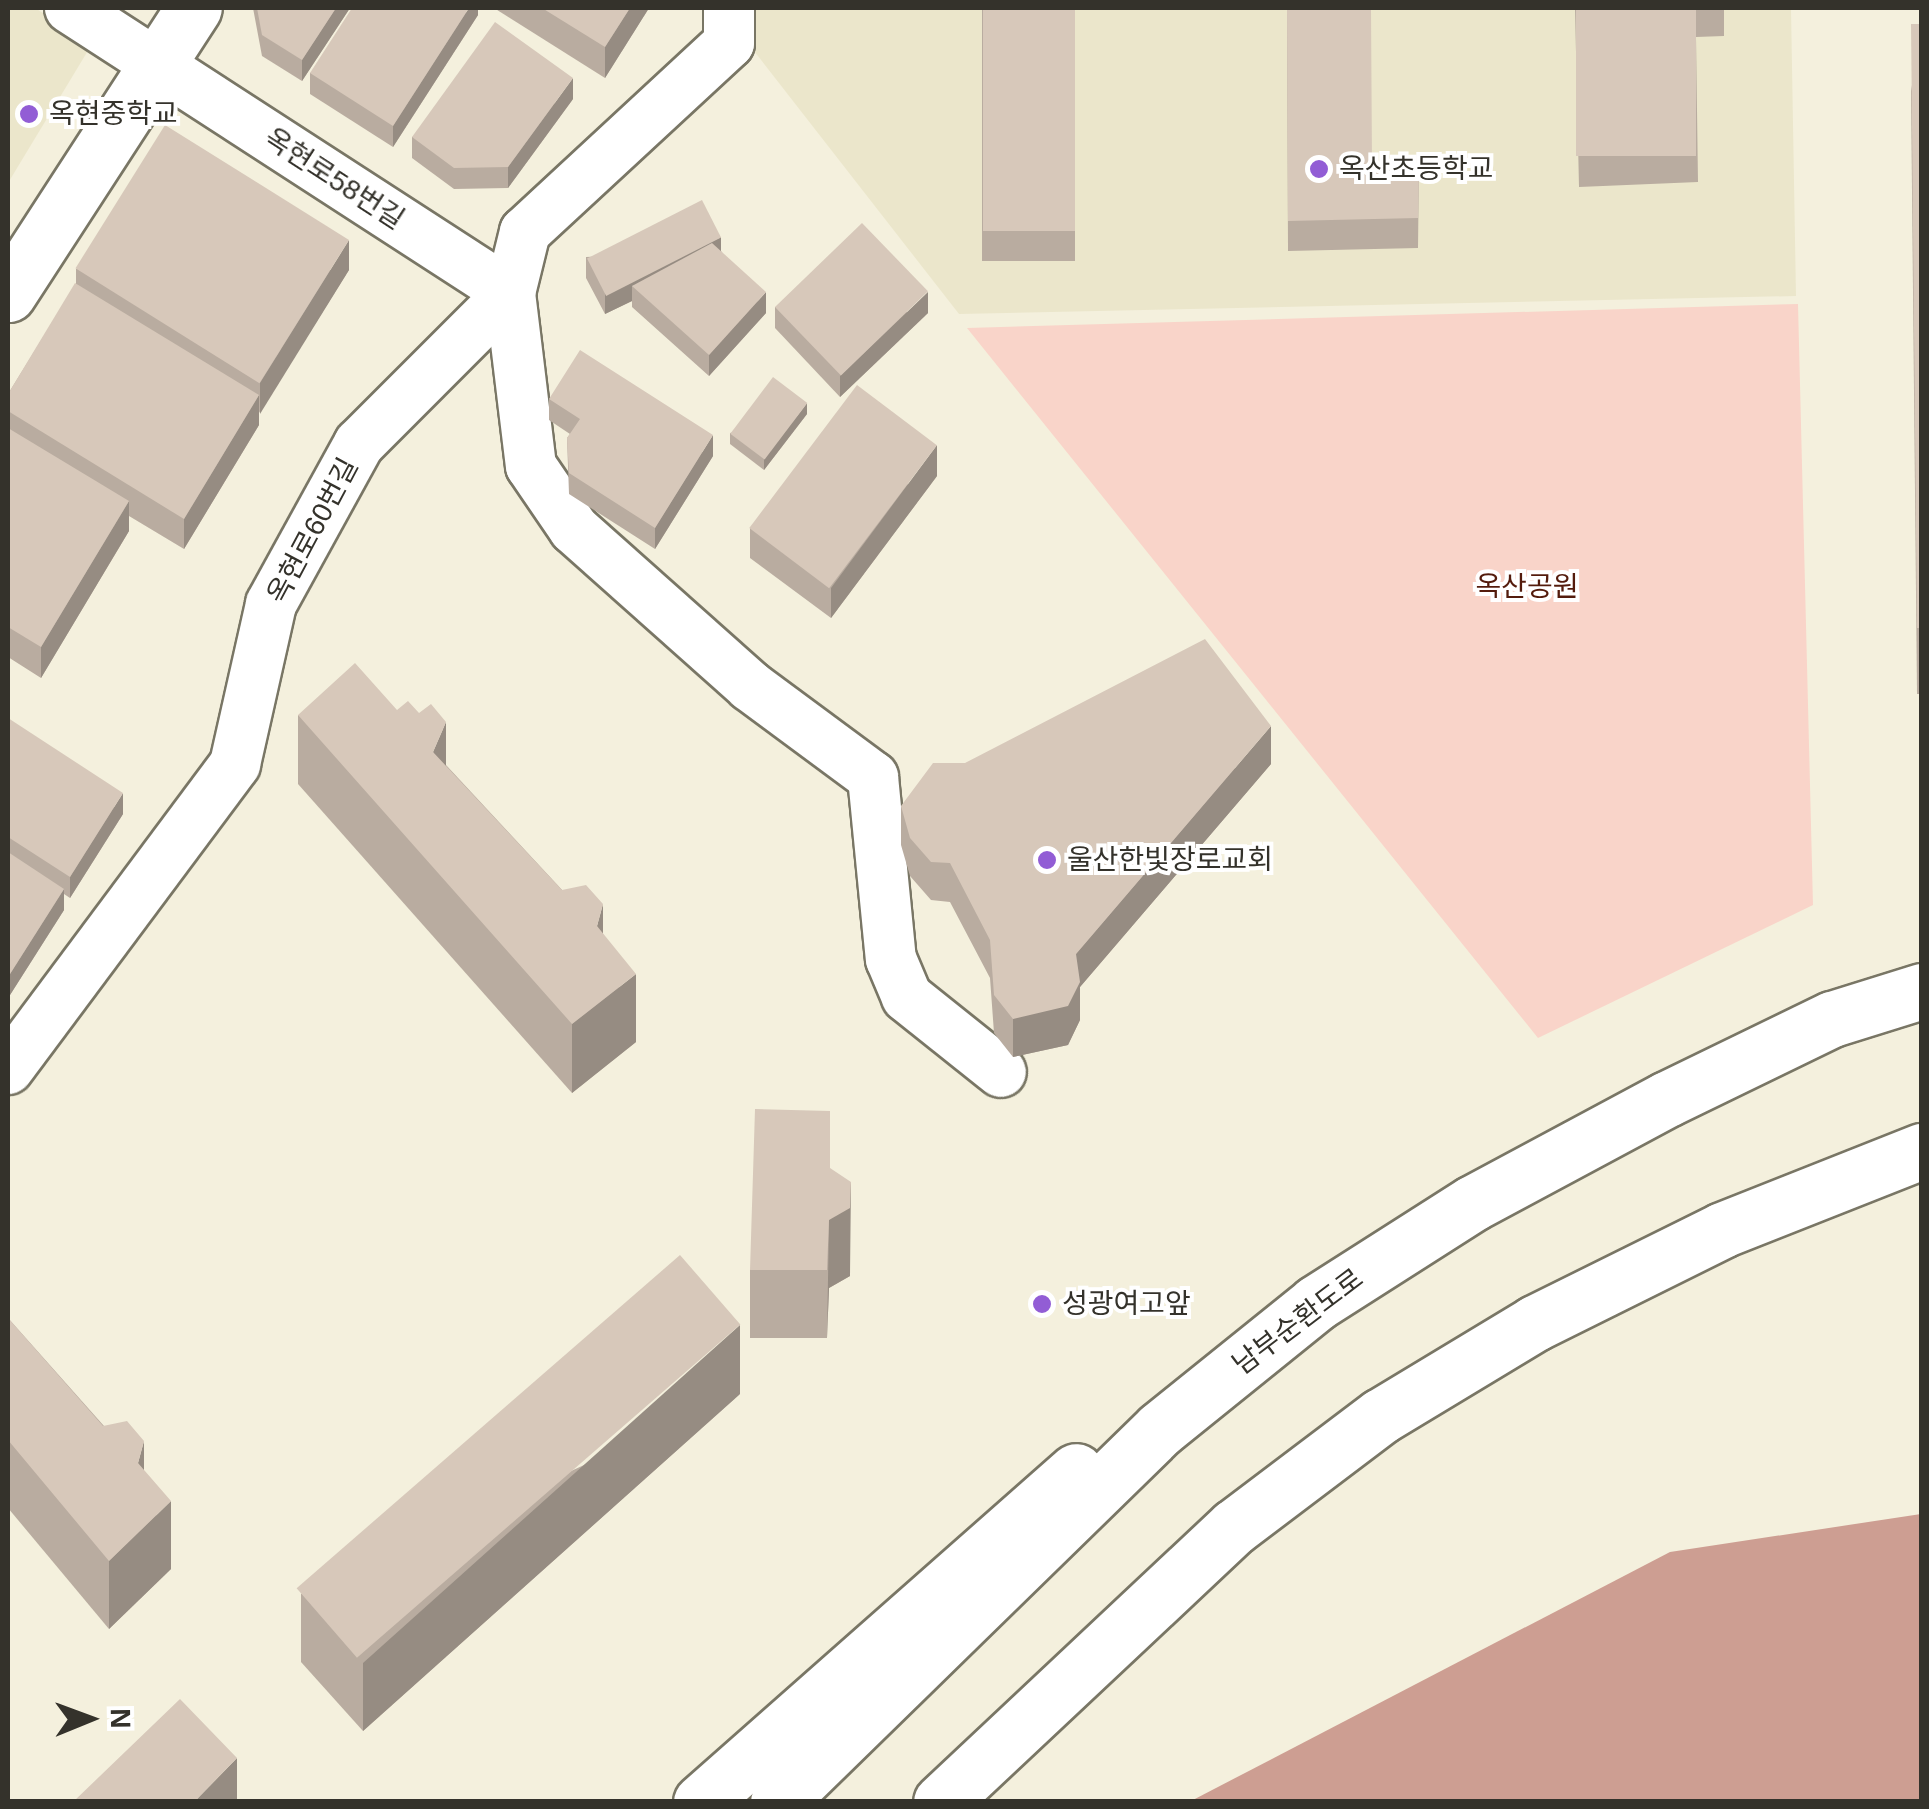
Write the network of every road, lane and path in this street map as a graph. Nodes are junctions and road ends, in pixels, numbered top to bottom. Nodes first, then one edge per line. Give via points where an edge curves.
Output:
1 (70, 8) edge
2 (194, 8) edge
3 (729, 8) edge
4 (159, 64) junction
5 (510, 293) junction
6 (8, 294) edge
7 (1922, 991) edge
8 (8, 1068) edge
9 (1001, 1072) dead end
10 (1922, 1151) edge
11 (1316, 1303) junction
12 (1380, 1416) junction
13 (701, 1802) edge
14 (778, 1802) edge
15 (940, 1802) edge
16 (985, 1802) edge

1 - 4 street, 옥현로58번길
2 - 4 main road
3 - 5 street via 729,43 524,232
4 - 5 street, 옥현로58번길
4 - 6 main road
5 - 8 street, 옥현로60번길 via 359,444 272,604 236,764
5 - 9 street via 530,466 574,529 750,686 873,777 891,958 907,997
7 - 11 main road, 남부순환도로 via 1832,1018 1668,1099 1473,1203
10 - 12 main road via 1706,1238 1535,1323
11 - 13 main road via 1014,1519
11 - 14 main road, 남부순환도로 via 1160,1428
12 - 15 main road via 1234,1527
12 - 16 main road via 1235,1546

